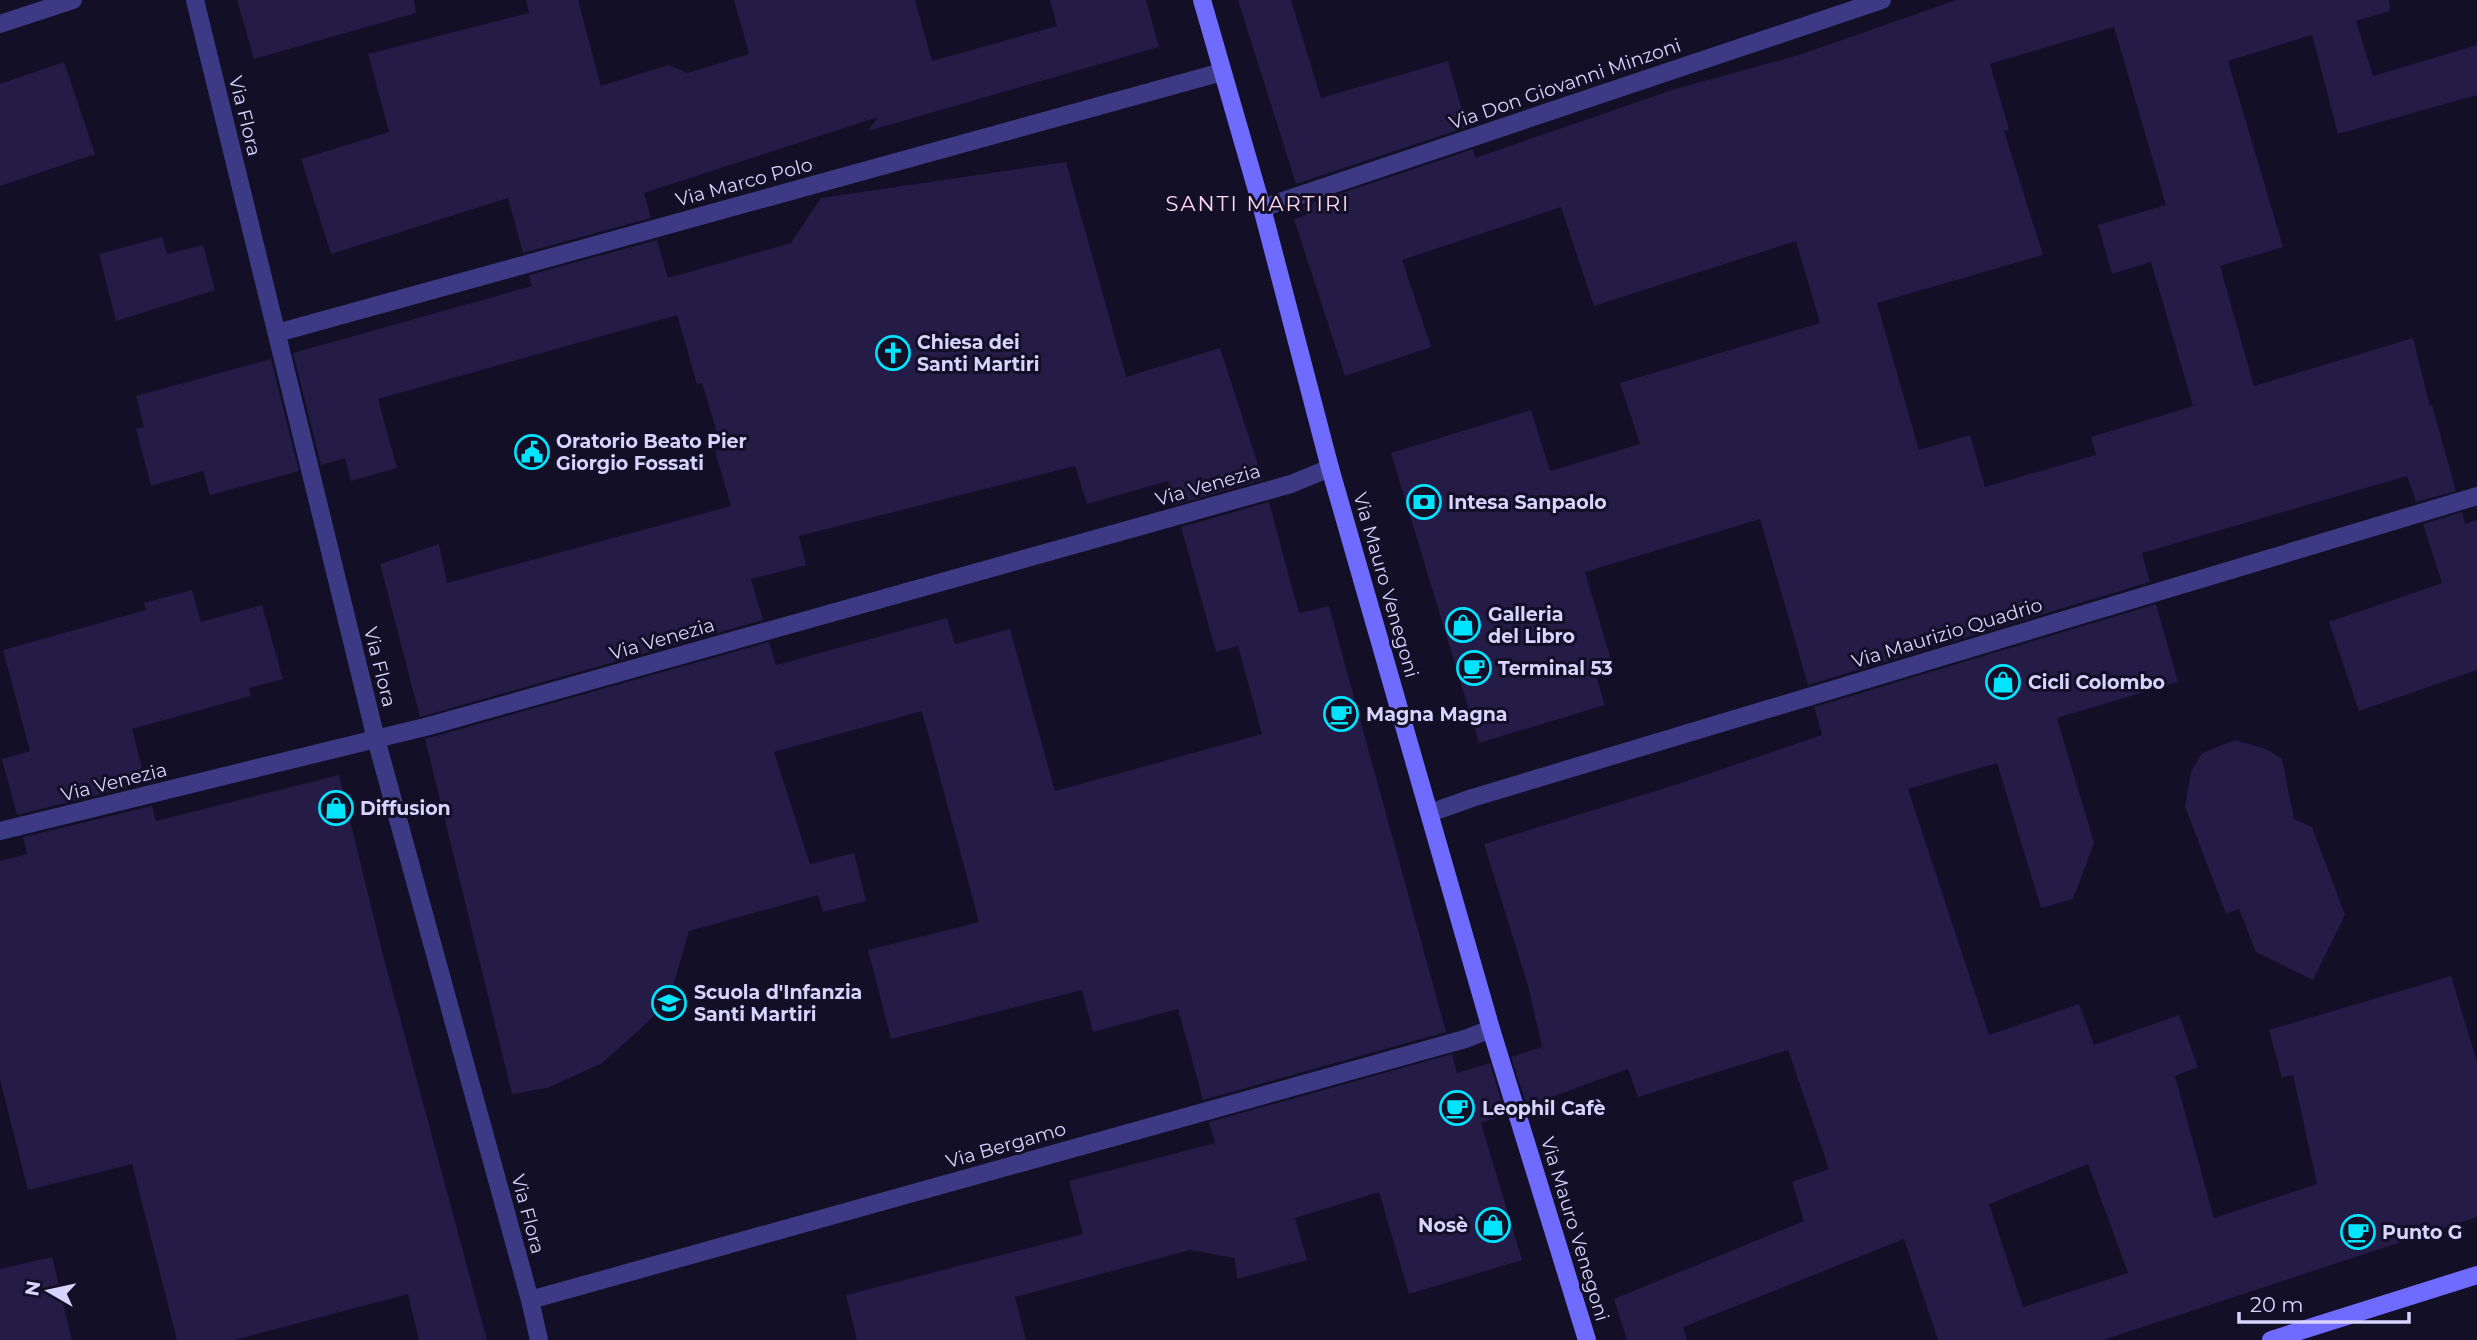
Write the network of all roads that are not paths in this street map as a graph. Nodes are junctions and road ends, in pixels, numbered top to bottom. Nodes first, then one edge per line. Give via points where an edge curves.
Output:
1 (73, 0) edge
2 (195, 0) edge
3 (1202, 0) edge
4 (1882, 0) edge
5 (0, 24) edge
6 (1222, 72) junction
7 (1262, 208) junction
8 (277, 333) junction
9 (1330, 468) junction
10 (2477, 496) edge
11 (376, 739) junction
12 (1430, 813) junction
13 (0, 831) edge
14 (1491, 1029) junction
15 (2477, 1275) edge
16 (530, 1300) junction
17 (2277, 1338) edge
18 (539, 1340) edge
19 (1587, 1340) edge

1 - 5 street
2 - 8 street, Via Flora
3 - 6 street, Via Mauro Venegoni
4 - 7 street, Via Don Giovanni Minzoni
6 - 7 street, Via Mauro Venegoni
6 - 8 street, Via Marco Polo
7 - 9 street, Via Mauro Venegoni
8 - 11 street, Via Flora
9 - 11 street, Via Venezia via 1291,484
9 - 12 street, Via Mauro Venegoni
10 - 12 street, Via Maurizio Quadrio
11 - 13 street, Via Venezia
11 - 16 street, Via Flora
12 - 14 street, Via Mauro Venegoni
14 - 16 street, Via Bergamo
14 - 19 street, Via Mauro Venegoni
15 - 17 street
16 - 18 street, Via Flora

